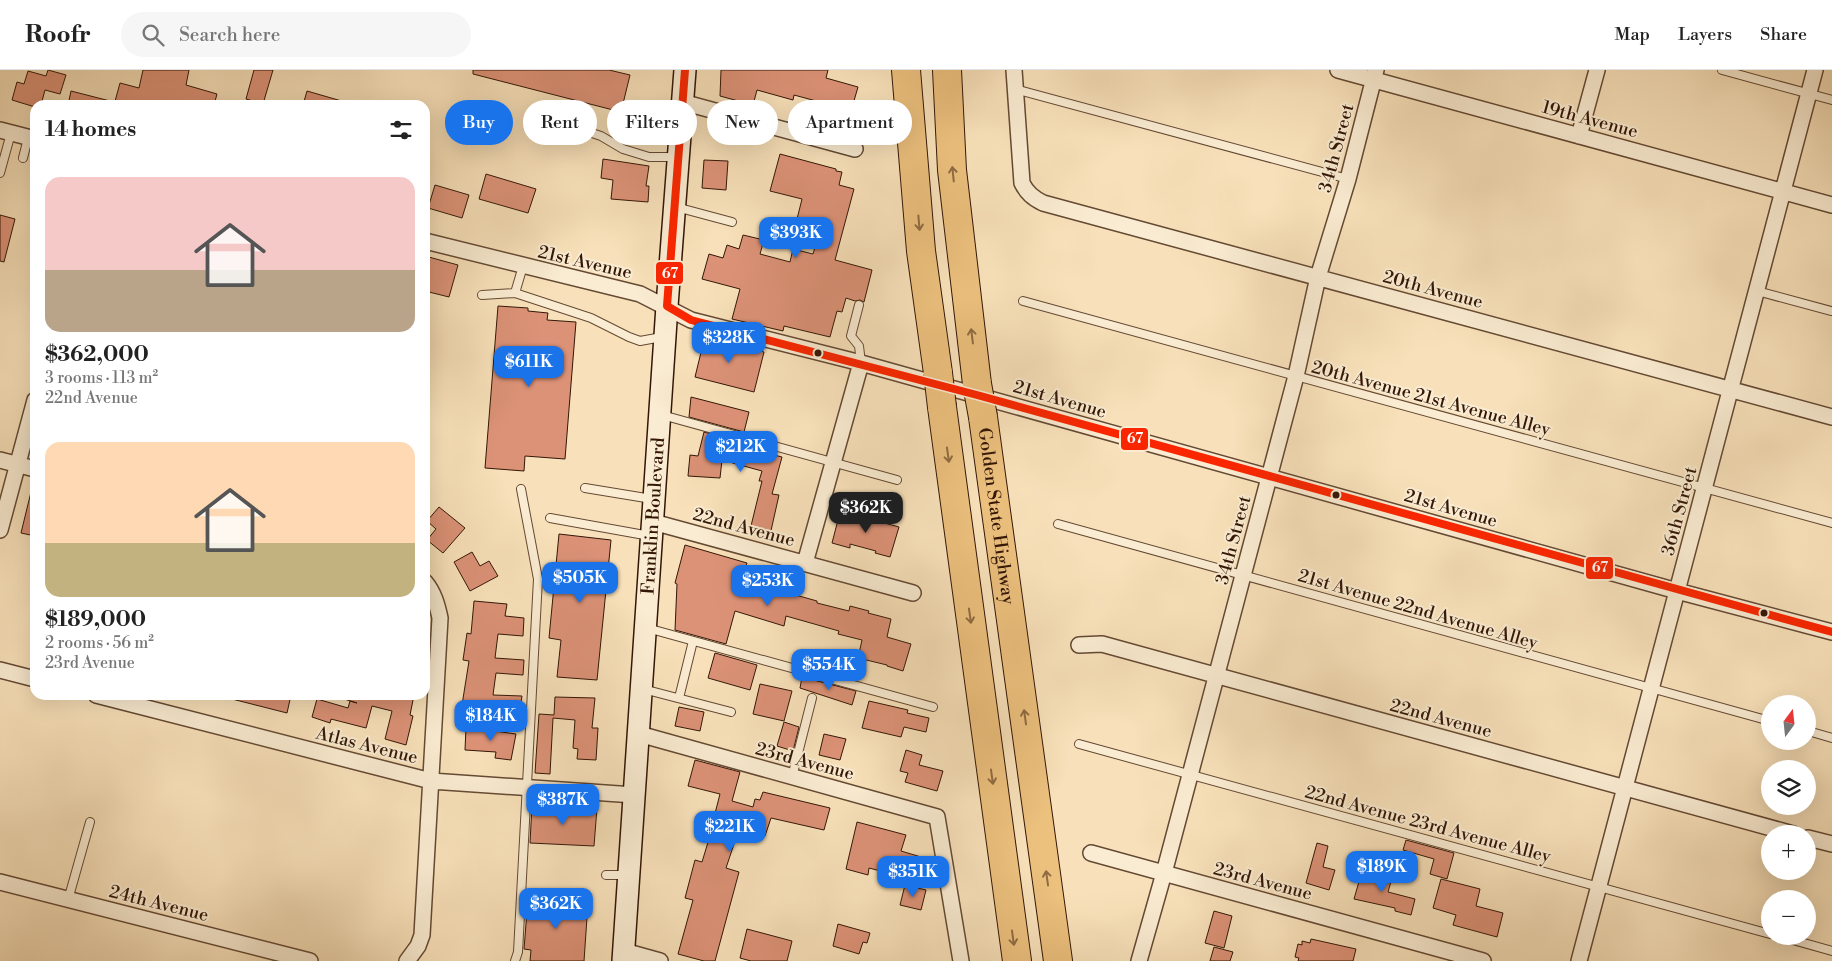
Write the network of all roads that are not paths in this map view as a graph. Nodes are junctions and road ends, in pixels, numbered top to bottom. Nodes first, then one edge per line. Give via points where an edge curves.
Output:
1 (685, 70) edge
2 (906, 70) edge
3 (947, 70) edge
4 (1014, 70) edge
5 (1338, 70) edge
6 (1597, 70) edge
7 (1722, 70) edge
8 (1816, 70) edge
9 (1375, 75) edge
10 (1015, 89) junction
11 (1809, 94) junction
12 (682, 100) edge
13 (1832, 100) edge
14 (697, 106) edge
15 (6, 132) edge
16 (597, 135) edge
17 (1579, 136) junction
18 (30, 138) edge
19 (30, 142) edge
20 (679, 145) edge
21 (855, 148) dead end
22 (678, 157) junction
23 (23, 158) dead end
24 (0, 173) edge
25 (1348, 180) junction
26 (1783, 192) junction
27 (1832, 205) edge
28 (674, 206) junction
29 (732, 222) dead end
30 (430, 241) edge
31 (523, 266) junction
32 (1318, 277) junction
33 (1757, 291) junction
34 (515, 293) junction
35 (482, 295) dead end
36 (1023, 301) dead end
37 (859, 305) dead end
38 (667, 306) junction
39 (1831, 311) edge
40 (665, 337) junction
41 (860, 363) junction
42 (1296, 376) junction
43 (1731, 389) junction
44 (660, 414) junction
45 (1832, 417) edge
46 (30, 419) edge
47 (0, 460) edge
48 (833, 462) junction
49 (18, 465) junction
50 (30, 468) edge
51 (1269, 477) junction
52 (897, 480) dead end
53 (585, 488) dead end
54 (1705, 488) junction
55 (520, 490) dead end
56 (654, 499) junction
57 (550, 518) dead end
58 (1832, 523) edge
59 (1058, 524) dead end
60 (652, 529) junction
61 (0, 530) edge
62 (805, 563) junction
63 (1243, 576) junction
64 (430, 588) edge
65 (1677, 591) junction
66 (913, 593) dead end
67 (645, 627) junction
68 (1832, 632) edge
69 (693, 641) junction
70 (1080, 644) dead end
71 (0, 670) edge
72 (1216, 676) junction
73 (30, 678) edge
74 (642, 689) junction
75 (1651, 689) junction
76 (678, 698) junction
77 (812, 698) dead end
78 (115, 700) edge
79 (932, 707) dead end
80 (731, 712) dead end
81 (1761, 719) edge
82 (1816, 733) edge
83 (639, 734) junction
84 (1832, 738) edge
85 (1079, 744) dead end
86 (1190, 774) junction
87 (792, 777) junction
88 (431, 781) junction
89 (526, 788) junction
90 (1625, 788) junction
91 (634, 796) junction
92 (90, 822) dead end
93 (1761, 825) edge
94 (1816, 840) edge
95 (1832, 844) edge
96 (1091, 853) dead end
97 (1164, 873) junction
98 (606, 875) dead end
99 (629, 876) junction
100 (0, 882) edge
101 (1599, 887) junction
102 (68, 900) junction
103 (1761, 932) edge
104 (1811, 945) edge
105 (1832, 951) edge
106 (624, 956) edge
107 (310, 961) edge
108 (407, 961) edge
109 (515, 961) edge
110 (660, 961) edge
111 (961, 961) edge
112 (1016, 961) edge
113 (1058, 961) edge
114 (1139, 961) edge
115 (1483, 961) edge
116 (1579, 961) edge

1 - 12 main road, Franklin Boulevard
2 -> 112 highway, bridge via 922,251
113 -> 3 highway, Golden State Highway, bridge via 977,384 952,170
4 - 10 street
5 - 9 street, 19th Avenue
6 - 17 street
7 - 11 lane
8 - 11 street, 36th Street
9 - 17 street, 19th Avenue
9 - 25 street, 34th Street
10 - 25 lane
10 - 32 street, 20th Avenue via 1020,174 1026,192 1033,198
11 - 13 lane
11 - 26 street, 36th Street
14 - 21 street
15 - 18 street
15 - 24 lane
16 - 22 lane via 623,149 649,157
17 - 26 street, 19th Avenue
19 - 23 lane
20 - 22 main road, Franklin Boulevard
22 - 28 main road, Franklin Boulevard
25 - 32 street, 34th Street
26 - 27 street, 19th Avenue
26 - 33 street, 36th Street
28 - 29 lane
28 - 38 main road, Franklin Boulevard
30 - 31 street, 21st Avenue
31 - 34 lane
31 - 38 street, 21st Avenue via 640,294
32 - 42 street, 34th Street
32 - 43 street, 20th Avenue
33 - 39 lane
33 - 43 street, 36th Street
34 - 35 lane
34 - 40 lane via 591,318 629,337 640,340
36 - 42 lane, 20th Avenue 21st Avenue Alley
37 - 41 lane via 851,336 859,346
38 - 40 main road, Franklin Boulevard
38 - 41 street, 21st Avenue via 691,320
40 - 44 main road, Franklin Boulevard
41 - 48 street
41 - 51 street, 21st Avenue
42 - 51 street, 34th Street
42 - 54 lane, 20th Avenue 21st Avenue Alley
43 - 45 street, 20th Avenue
43 - 54 street, 36th Street
44 - 48 lane
44 - 56 main road, Franklin Boulevard
46 - 49 street
47 - 49 street
48 - 52 lane
48 - 62 street
49 - 50 street
49 - 61 street
51 - 63 street, 34th Street
51 - 65 street, 21st Avenue
53 - 56 lane
54 - 58 lane, 20th Avenue 21st Avenue Alley
54 - 65 street, 36th Street
55 - 89 lane via 538,579
56 - 60 main road, Franklin Boulevard
57 - 60 lane
59 - 63 lane, 21st Avenue 22nd Avenue Alley
60 - 62 street, 22nd Avenue
60 - 67 main road, Franklin Boulevard
62 - 66 street, 22nd Avenue
63 - 72 street, 34th Street
63 - 75 lane, 21st Avenue 22nd Avenue Alley
64 - 88 street via 440,618
65 - 68 street, 21st Avenue
65 - 75 street, 36th Street
67 - 69 lane
67 - 74 main road, Franklin Boulevard
69 - 76 lane
69 - 79 lane
70 - 72 street, 22nd Avenue via 1102,644
71 - 73 street
72 - 86 street, 34th Street
72 - 90 street, 22nd Avenue
74 - 76 lane
74 - 83 main road, Franklin Boulevard
75 - 81 lane, 21st Avenue 22nd Avenue Alley
75 - 90 street, 36th Street
76 - 80 lane
77 - 87 lane
78 - 88 street, Atlas Avenue
82 - 84 lane
83 - 87 street, 23rd Avenue
83 - 91 main road, Franklin Boulevard
85 - 86 lane, 22nd Avenue 23rd Avenue Alley
86 - 97 street, 34th Street
86 - 101 lane, 22nd Avenue 23rd Avenue Alley
87 - 111 street, 23rd Avenue via 937,817
88 - 89 street, Atlas Avenue
88 - 108 street via 422,935
89 - 91 street, Atlas Avenue
89 - 109 lane
90 - 93 street, 22nd Avenue
90 - 101 street, 36th Street
91 - 99 main road, Franklin Boulevard
92 - 102 lane
94 - 95 street
96 - 97 street, 23rd Avenue
97 - 114 street, 34th Street
97 - 115 street, 23rd Avenue
98 - 99 lane
99 - 106 main road, Franklin Boulevard
100 - 102 street, 24th Avenue
101 - 103 lane, 22nd Avenue 23rd Avenue Alley
101 - 116 street, 36th Street
102 - 107 street, 24th Avenue
104 - 105 lane
106 - 110 street

